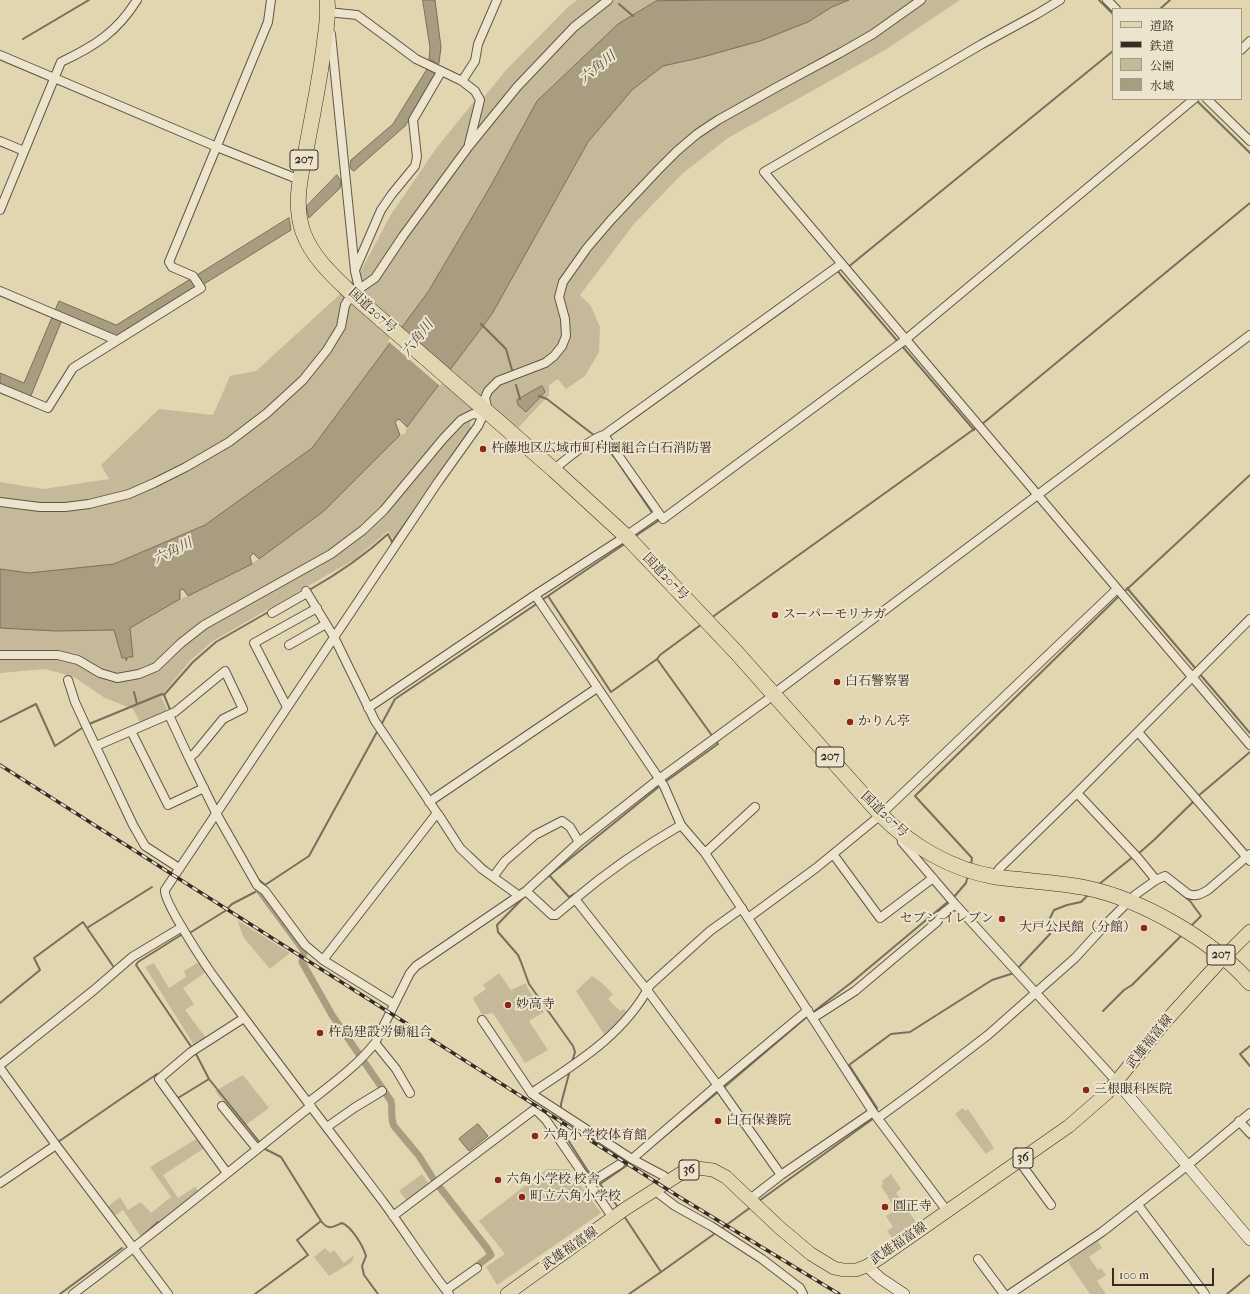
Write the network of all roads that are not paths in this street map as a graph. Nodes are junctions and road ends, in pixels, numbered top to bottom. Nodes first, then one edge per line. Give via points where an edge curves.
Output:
1 (137, 0) edge
2 (271, 0) edge
3 (497, 0) edge
4 (608, 0) edge
5 (921, 0) edge
6 (1060, 0) edge
7 (1107, 0) edge
8 (328, 6) edge
9 (1115, 8) edge
10 (1250, 41) edge
11 (1242, 49) edge
12 (0, 56) edge
13 (436, 69) junction
14 (54, 78) junction
15 (462, 81) junction
16 (1193, 100) edge
17 (1208, 100) edge
18 (0, 141) edge
19 (1250, 141) edge
20 (469, 146) junction
21 (217, 147) junction
22 (24, 151) junction
23 (300, 180) junction
24 (0, 210) edge
25 (844, 267) junction
26 (355, 271) junction
27 (0, 291) edge
28 (357, 294) junction
29 (1250, 335) edge
30 (116, 340) junction
31 (902, 343) junction
32 (0, 388) edge
33 (485, 411) junction
34 (600, 437) junction
35 (554, 470) junction
36 (1038, 494) junction
37 (0, 502) edge
38 (655, 514) junction
39 (629, 539) junction
40 (1121, 592) junction
41 (538, 599) junction
42 (317, 608) junction
43 (272, 613) dead end
44 (1250, 619) edge
45 (326, 624) junction
46 (334, 637) junction
47 (289, 645) dead end
48 (0, 655) edge
49 (1196, 673) junction
50 (68, 680) dead end
51 (598, 690) junction
52 (774, 694) junction
53 (287, 707) junction
54 (368, 708) junction
55 (172, 714) junction
56 (131, 731) junction
57 (1138, 732) junction
58 (1250, 745) edge
59 (96, 746) junction
60 (192, 756) junction
61 (661, 782) junction
62 (204, 788) junction
63 (1077, 793) junction
64 (429, 802) junction
65 (755, 807) dead end
66 (218, 810) junction
67 (880, 814) junction
68 (439, 817) dead end
69 (681, 825) junction
70 (900, 833) junction
71 (579, 842) junction
72 (704, 853) junction
73 (833, 854) junction
74 (1249, 858) edge
75 (179, 868) junction
76 (494, 874) junction
77 (995, 876) junction
78 (933, 878) junction
79 (1159, 878) junction
80 (524, 894) junction
81 (577, 898) junction
82 (953, 901) junction
83 (1129, 902) junction
84 (742, 908) junction
85 (748, 918) junction
86 (1250, 931) edge
87 (185, 932) junction
88 (1224, 957) junction
89 (323, 960) junction
90 (1250, 983) edge
91 (649, 990) junction
92 (1037, 993) junction
93 (394, 1004) junction
94 (811, 1014) junction
95 (244, 1018) junction
96 (482, 1020) dead end
97 (375, 1043) junction
98 (0, 1064) edge
99 (0, 1068) edge
100 (1117, 1082) junction
101 (718, 1087) junction
102 (382, 1091) dead end
103 (410, 1094) dead end
104 (532, 1094) junction
105 (310, 1104) junction
106 (222, 1106) dead end
107 (1250, 1113) edge
108 (875, 1115) junction
109 (1239, 1121) junction
110 (327, 1127) junction
111 (1250, 1133) edge
112 (56, 1145) junction
113 (257, 1149) junction
114 (634, 1160) junction
115 (1019, 1161) junction
116 (620, 1164) dead end
117 (1190, 1167) junction
118 (227, 1173) junction
119 (781, 1175) junction
120 (669, 1180) junction
121 (0, 1183) edge
122 (591, 1183) junction
123 (654, 1190) junction
124 (753, 1202) junction
125 (1051, 1204) dead end
126 (1138, 1205) junction
127 (947, 1211) junction
128 (619, 1214) junction
129 (393, 1216) junction
130 (1250, 1240) edge
131 (135, 1248) junction
132 (978, 1259) dead end
133 (867, 1266) junction
134 (477, 1268) dead end
135 (446, 1290) edge
136 (73, 1294) edge
137 (168, 1294) edge
138 (507, 1294) edge
139 (803, 1294) edge
140 (904, 1294) edge
141 (1004, 1294) edge
142 (1010, 1294) edge
143 (1205, 1294) edge

1 - 14 street via 128,15 106,37 61,62
2 - 21 street via 268,22
3 - 15 street via 478,44 475,60
4 - 20 street via 574,27 518,87
5 - 33 street via 873,34 718,120 697,134 667,161 587,248 564,282 559,297 565,319 566,336 562,346 545,364 498,381 488,391
6 - 25 street via 764,172
7 - 9 street
8 - 13 street via 357,15 416,59
8 - 23 highway, 国道207号 / 207 via 321,71
8 - 26 street
10 - 11 street
12 - 14 street
13 - 15 street
13 - 26 street via 413,120 417,157 415,166 381,210
14 - 21 street
14 - 22 street
15 - 20 street via 476,91 480,100
16 - 31 street
17 - 19 street
18 - 22 street
20 - 28 street via 375,278
21 - 23 street
21 - 30 street via 169,262 172,267 193,276 201,288
22 - 24 street
23 - 28 highway, 国道207号 / 207 via 298,208 303,233 328,271
25 - 31 street
25 - 34 street
26 - 28 street
27 - 30 street
28 - 33 highway, 国道207号 / 207
28 - 37 street via 345,305 337,336 303,380 267,413 229,442 192,464 129,494 89,504 40,507
29 - 36 street
30 - 32 street via 73,368 48,408
31 - 36 street
31 - 38 street via 663,519
33 - 35 highway, 国道207号 / 207
33 - 46 street via 478,426
33 - 48 street via 461,420 384,510 363,530 331,554 204,624 156,667 139,674 117,678 100,673 78,660 58,655
34 - 35 street
34 - 38 street
35 - 39 highway, 国道207号 / 207
36 - 40 street
36 - 52 street
38 - 39 street
39 - 41 street
39 - 52 highway, 国道207号 / 207
40 - 49 street
40 - 67 street
41 - 51 street
41 - 54 street
42 - 43 street via 306,592
42 - 45 street
42 - 53 street via 254,644
44 - 49 street
45 - 46 street
45 - 47 street
46 - 53 street
46 - 54 street
49 - 57 street
49 - 58 street
50 - 59 street via 75,702
51 - 61 street
51 - 64 street
52 - 61 street via 714,738
52 - 67 highway, 国道207号 / 207
53 - 66 street
54 - 64 street via 382,734
55 - 56 street
55 - 60 street
55 - 60 street via 225,671 243,709 223,719
56 - 59 street
56 - 62 street via 168,805
57 - 63 street
57 - 74 street
59 - 75 street via 145,846
60 - 62 street
61 - 69 street
61 - 71 street
62 - 66 street
63 - 77 street via 999,868
63 - 79 street
64 - 89 street via 437,813
65 - 72 street
66 - 75 street
66 - 89 street via 257,884 305,945
67 - 70 highway, 国道207号 / 207
67 - 73 street
68 - 76 street via 460,848 482,869
69 - 72 street
69 - 81 street via 600,878
70 - 77 highway, 国道207号 / 207 via 917,846 945,861
70 - 78 street via 902,842
71 - 76 street via 570,826 562,821 535,835
71 - 80 street
72 - 84 street
73 - 78 street via 880,918
73 - 85 street
74 - 79 street via 1201,895 1188,894 1167,877
75 - 87 street via 164,893
76 - 80 street
77 - 83 highway, 国道207号 / 207 via 1094,890
78 - 82 street
79 - 83 street
80 - 81 street via 552,915 556,915
80 - 93 street via 416,966
81 - 91 street
82 - 92 street
82 - 94 street via 937,922 855,991
83 - 88 highway, 国道207号 / 207 via 1186,930
83 - 92 street
84 - 85 street
84 - 91 street via 710,931
85 - 94 street
86 - 88 main road, 武雄福富線 / 36
87 - 95 street
87 - 98 street via 132,957
88 - 90 highway, 国道207号 / 207
88 - 100 main road, 武雄福富線 / 36 via 1164,1023
89 - 93 street
91 - 101 street
91 - 104 street via 607,1040
92 - 100 street
92 - 108 street via 919,1088
93 - 97 street
94 - 101 street
94 - 108 street
95 - 105 street
95 - 118 street via 193,1050 159,1079
96 - 104 street
97 - 103 street via 396,1068
97 - 105 street via 361,1059
99 - 112 street
100 - 115 main road, 武雄福富線 / 36 via 1096,1104 1069,1126
100 - 117 street
101 - 114 street
101 - 119 street
102 - 110 street
104 - 114 street
105 - 110 street
105 - 113 street
106 - 113 street
107 - 109 street
108 - 119 street
108 - 127 street
109 - 111 street
109 - 117 street
110 - 129 street
112 - 121 street
112 - 131 street
113 - 118 street
114 - 120 street
115 - 125 street
115 - 127 main road, 武雄福富線 / 36
116 - 122 street
117 - 126 street
117 - 130 street
118 - 131 street
119 - 124 street
120 - 123 main road, 武雄福富線 / 36
120 - 124 main road, 武雄福富線 / 36 via 697,1168 713,1170 726,1177
122 - 128 street
122 - 129 street via 546,1120 535,1109
123 - 128 main road, 武雄福富線 / 36
123 - 139 street via 674,1206 762,1259 800,1288
124 - 133 main road, 武雄福富線 / 36 via 823,1263 844,1270 856,1270
126 - 142 street
126 - 143 street
127 - 133 main road, 武雄福富線 / 36
128 - 138 main road, 武雄福富線 / 36
129 - 135 street
131 - 136 street
131 - 137 street
132 - 141 street
133 - 140 street
134 - 135 street

